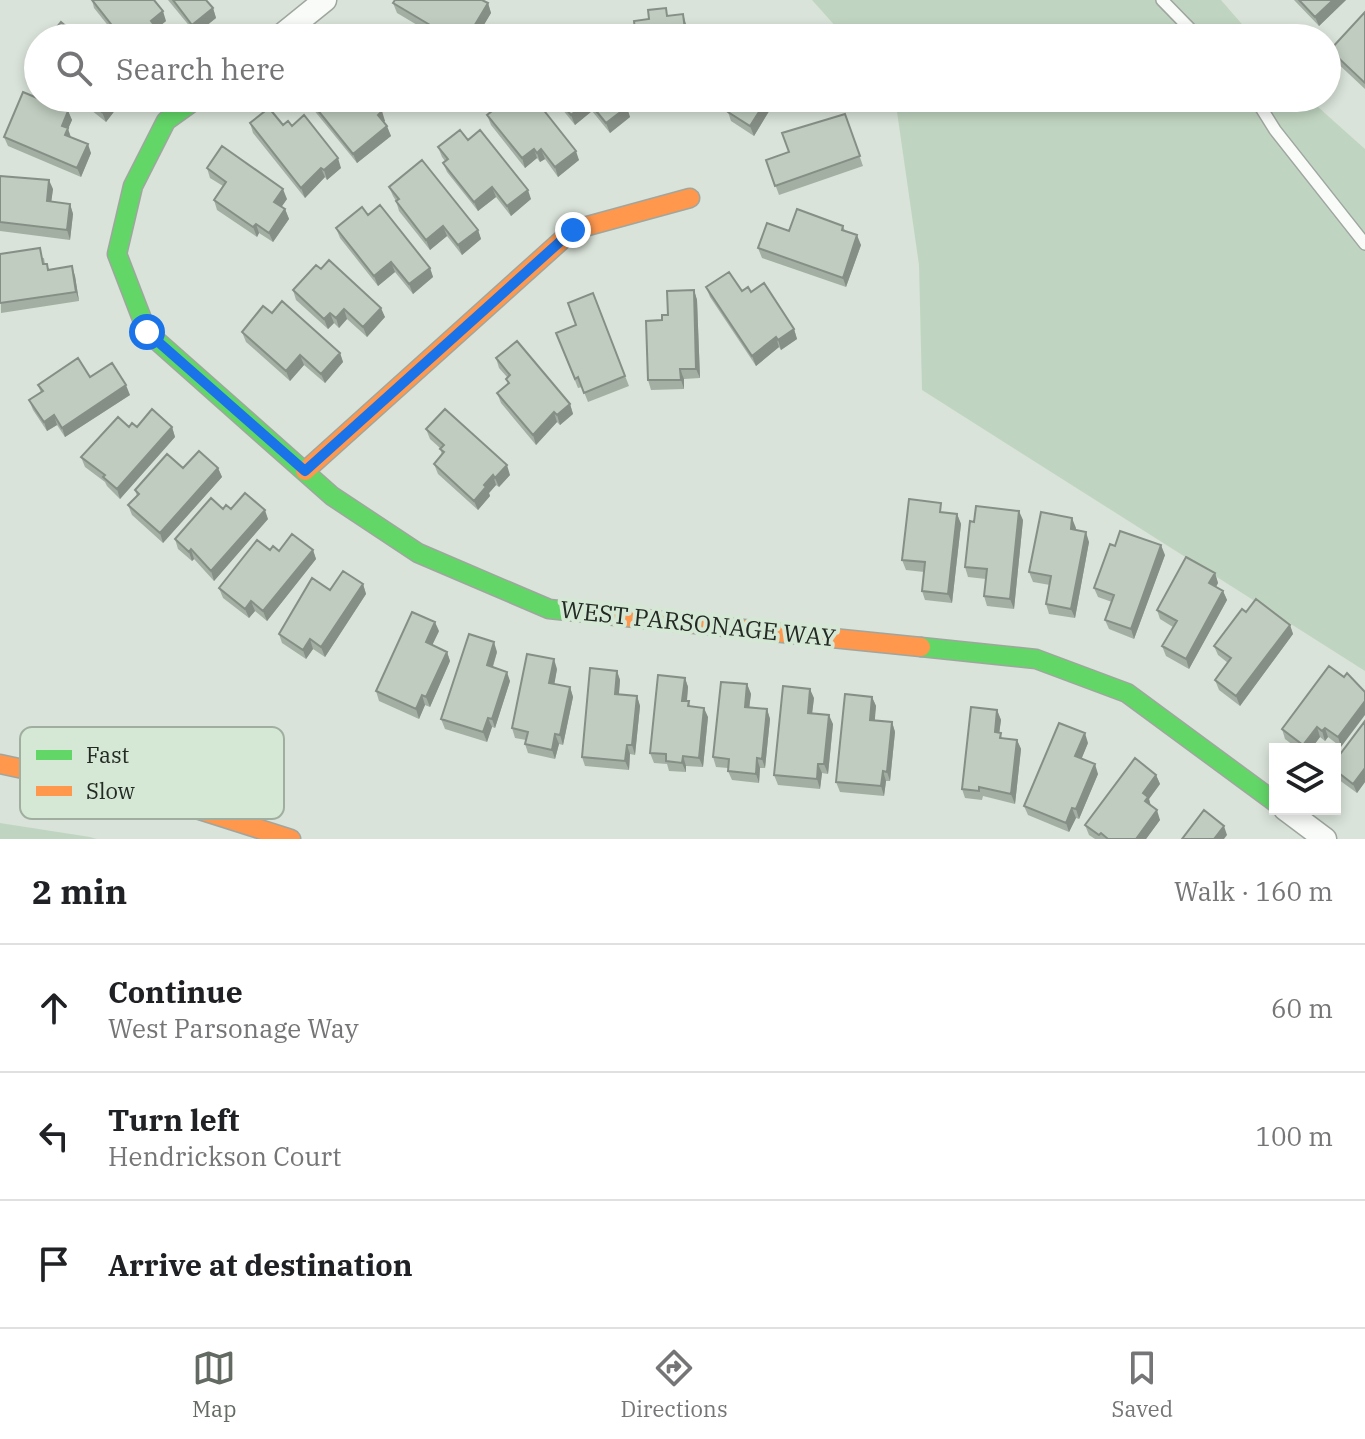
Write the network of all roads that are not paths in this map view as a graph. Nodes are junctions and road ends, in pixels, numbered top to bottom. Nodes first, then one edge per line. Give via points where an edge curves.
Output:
1 (325, 0) edge
2 (1162, 0) edge
3 (295, 24) edge
4 (1185, 24) edge
5 (179, 112) edge
6 (1264, 112) edge
7 (690, 198) dead end
8 (1365, 244) edge
9 (305, 471) junction
10 (0, 764) edge
11 (20, 768) edge
12 (1269, 798) edge
13 (1293, 815) edge
14 (228, 819) edge
15 (291, 839) edge
16 (1325, 839) edge

1 - 3 street
2 - 4 lane
5 - 9 street, WEST PARSONAGE WAY via 166,121 133,186 117,254 147,332
6 - 8 lane
7 - 9 street via 573,230
9 - 12 street, WEST PARSONAGE WAY via 332,496 418,553 549,609 1036,659 1127,693
10 - 11 street
13 - 16 street
14 - 15 street

